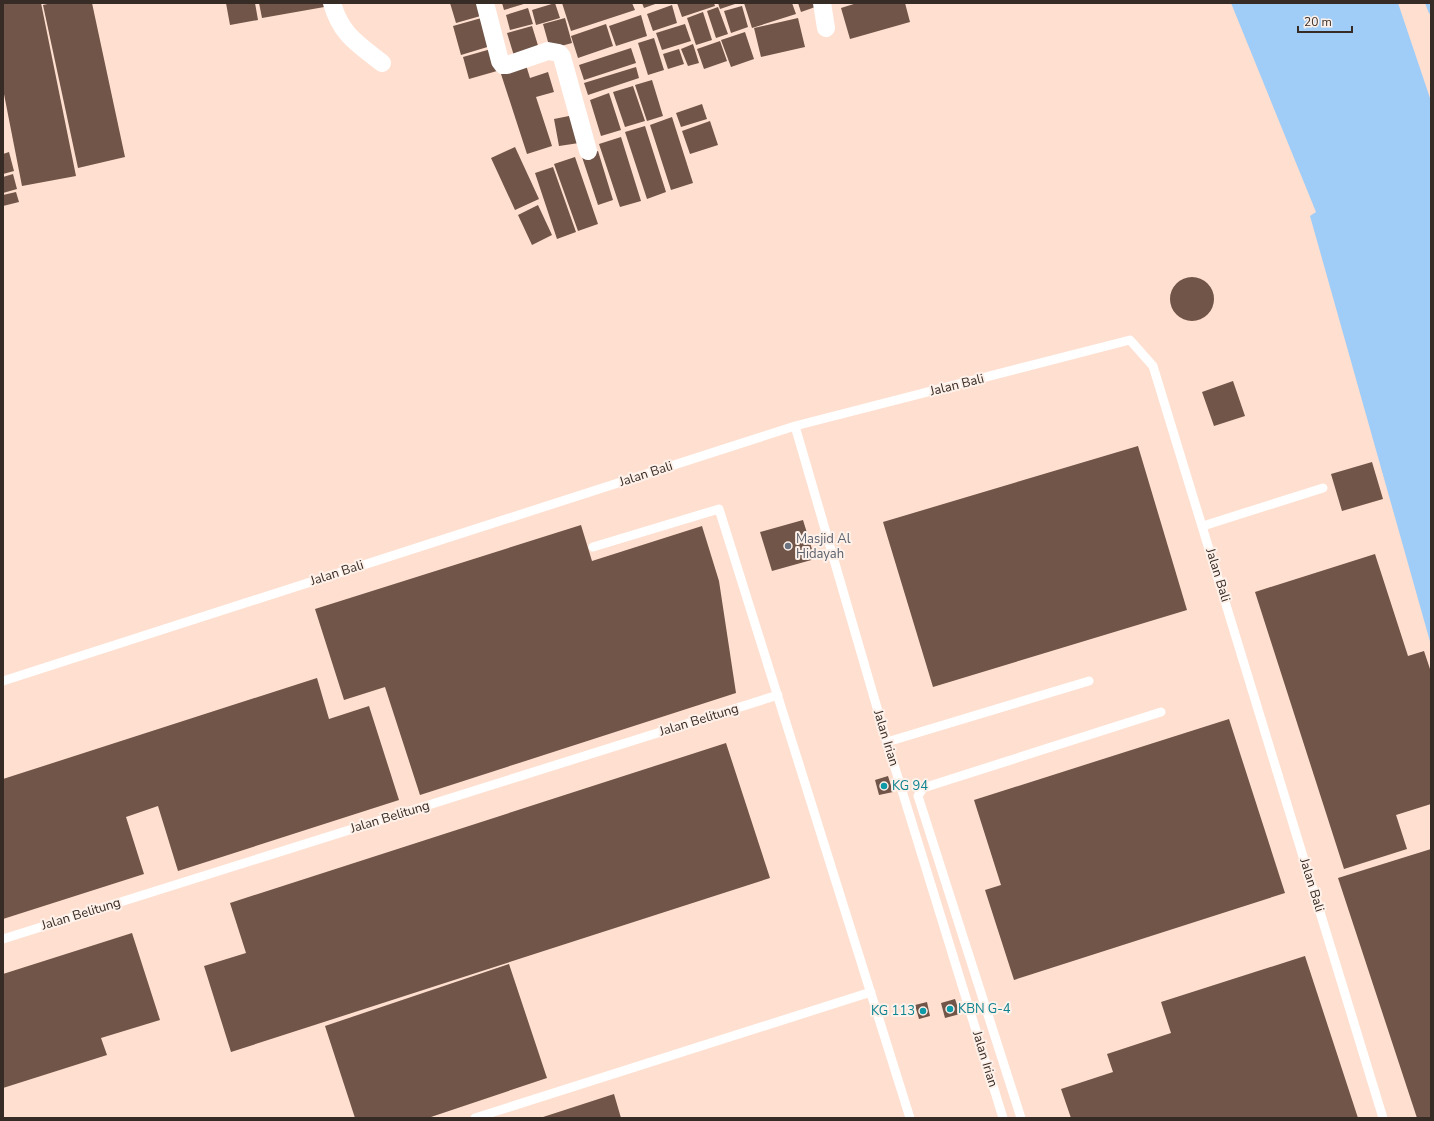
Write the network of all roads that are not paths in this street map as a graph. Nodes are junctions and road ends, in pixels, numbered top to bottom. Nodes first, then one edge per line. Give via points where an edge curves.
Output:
1 (332, 3) edge
2 (485, 3) edge
3 (822, 3) edge
4 (826, 28) dead end
5 (382, 63) dead end
6 (588, 151) dead end
7 (795, 426) junction
8 (1323, 488) dead end
9 (1203, 526) junction
10 (593, 547) dead end
11 (3, 681) edge
12 (1089, 681) dead end
13 (778, 695) junction
14 (1161, 712) dead end
15 (887, 742) junction
16 (3, 939) edge
17 (871, 992) junction
18 (475, 1118) edge
19 (910, 1118) edge
20 (1003, 1118) edge
21 (1021, 1118) edge
22 (1383, 1118) edge

1 - 5 street via 336,16 349,37
2 - 6 street via 503,65 548,51 558,53 562,58
3 - 4 street
7 - 9 lane, Jalan Bali via 1130,340 1153,366
7 - 11 lane, Jalan Bali
7 - 15 lane, Jalan Irian
8 - 9 lane
9 - 22 lane, Jalan Bali
10 - 13 lane via 719,509
12 - 15 lane
13 - 16 lane, Jalan Belitung
13 - 17 lane
14 - 21 lane via 923,788 918,796
15 - 20 lane, Jalan Irian
17 - 18 lane
17 - 19 lane

